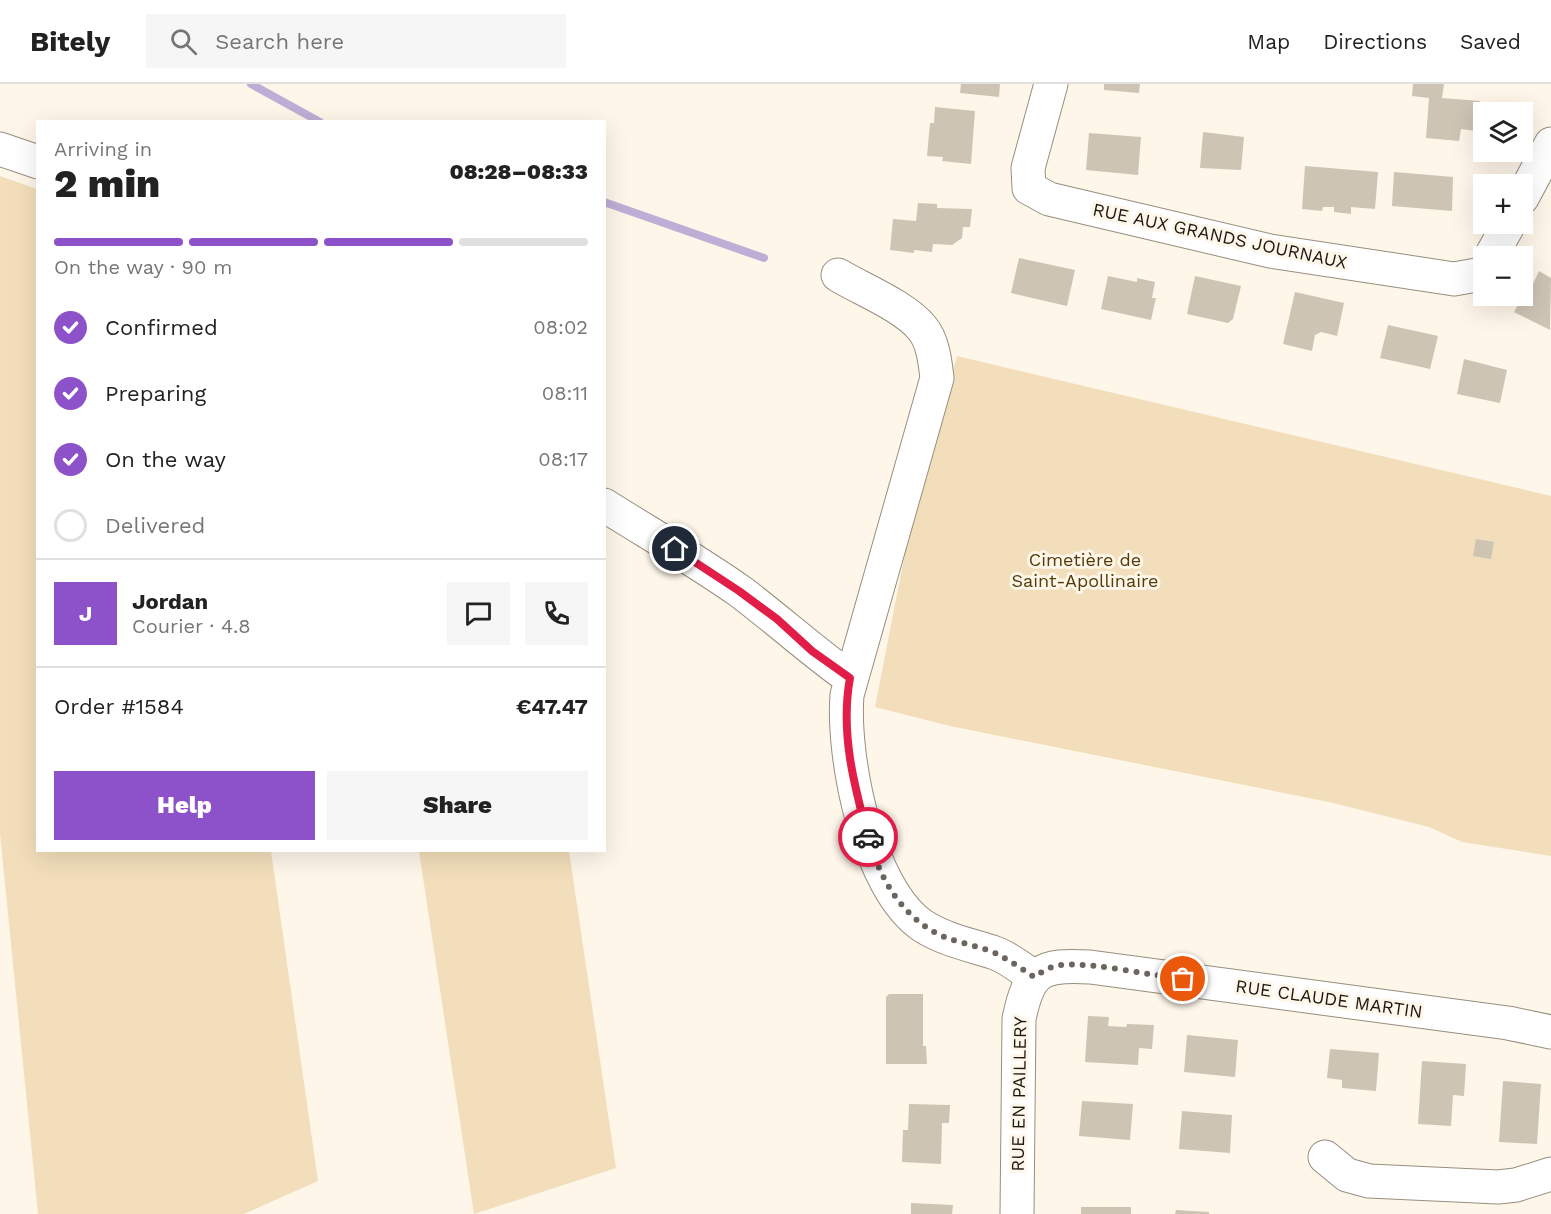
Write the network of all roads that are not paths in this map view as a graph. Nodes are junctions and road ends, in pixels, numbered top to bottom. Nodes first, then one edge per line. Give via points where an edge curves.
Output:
1 (1052, 84) edge
2 (1551, 144) edge
3 (0, 149) edge
4 (36, 161) edge
5 (1533, 178) edge
6 (838, 275) dead end
7 (1473, 276) edge
8 (606, 506) edge
9 (850, 678) junction
10 (1034, 977) junction
11 (1551, 1032) edge
12 (1325, 1157) dead end
13 (1551, 1174) edge
14 (1017, 1214) edge

1 - 7 street, RUE AUX GRANDS JOURNAUX via 1028,168 1029,188 1049,199 1270,251 1454,279
2 - 5 street
3 - 4 street
6 - 9 street via 906,314 923,329 933,351 937,378
8 - 9 street via 739,591
9 - 10 street via 846,712 850,758 869,841 892,893 910,916 933,932 998,954
10 - 11 street, RUE CLAUDE MARTIN via 1059,965 1090,967
10 - 14 street, RUE EN PAILLERY via 1023,997 1019,1019
12 - 13 street via 1347,1175 1369,1181 1498,1187

